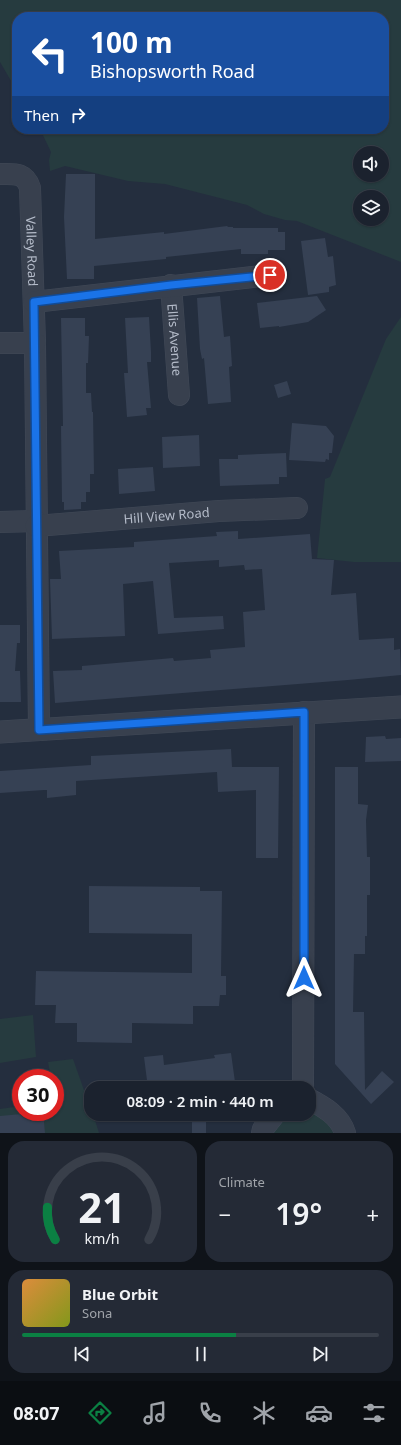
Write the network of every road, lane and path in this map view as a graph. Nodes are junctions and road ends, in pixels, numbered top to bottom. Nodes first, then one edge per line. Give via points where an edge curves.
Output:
1 (0, 174) edge
2 (270, 275) dead end
3 (171, 285) junction
4 (34, 302) junction
5 (0, 343) edge
6 (35, 343) junction
7 (178, 395) dead end
8 (297, 508) dead end
9 (0, 522) edge
10 (36, 523) junction
11 (401, 707) edge
12 (304, 712) junction
13 (39, 730) junction
14 (0, 732) edge
15 (303, 1081) edge
16 (316, 1103) edge
17 (269, 1121) edge
18 (262, 1133) edge
19 (345, 1133) edge

1 - 4 street, Valley Road via 20,174 28,181 30,188
2 - 3 street
3 - 4 street
3 - 7 street, Ellis Avenue
4 - 6 street, Valley Road
5 - 6 street
6 - 10 street, Valley Road
8 - 10 street, Hill View Road
9 - 10 street, Hill View Road
10 - 13 street, Valley Road
11 - 12 street
12 - 13 street
12 - 15 street
13 - 14 street
16 - 19 street via 335,1116
17 - 18 street

